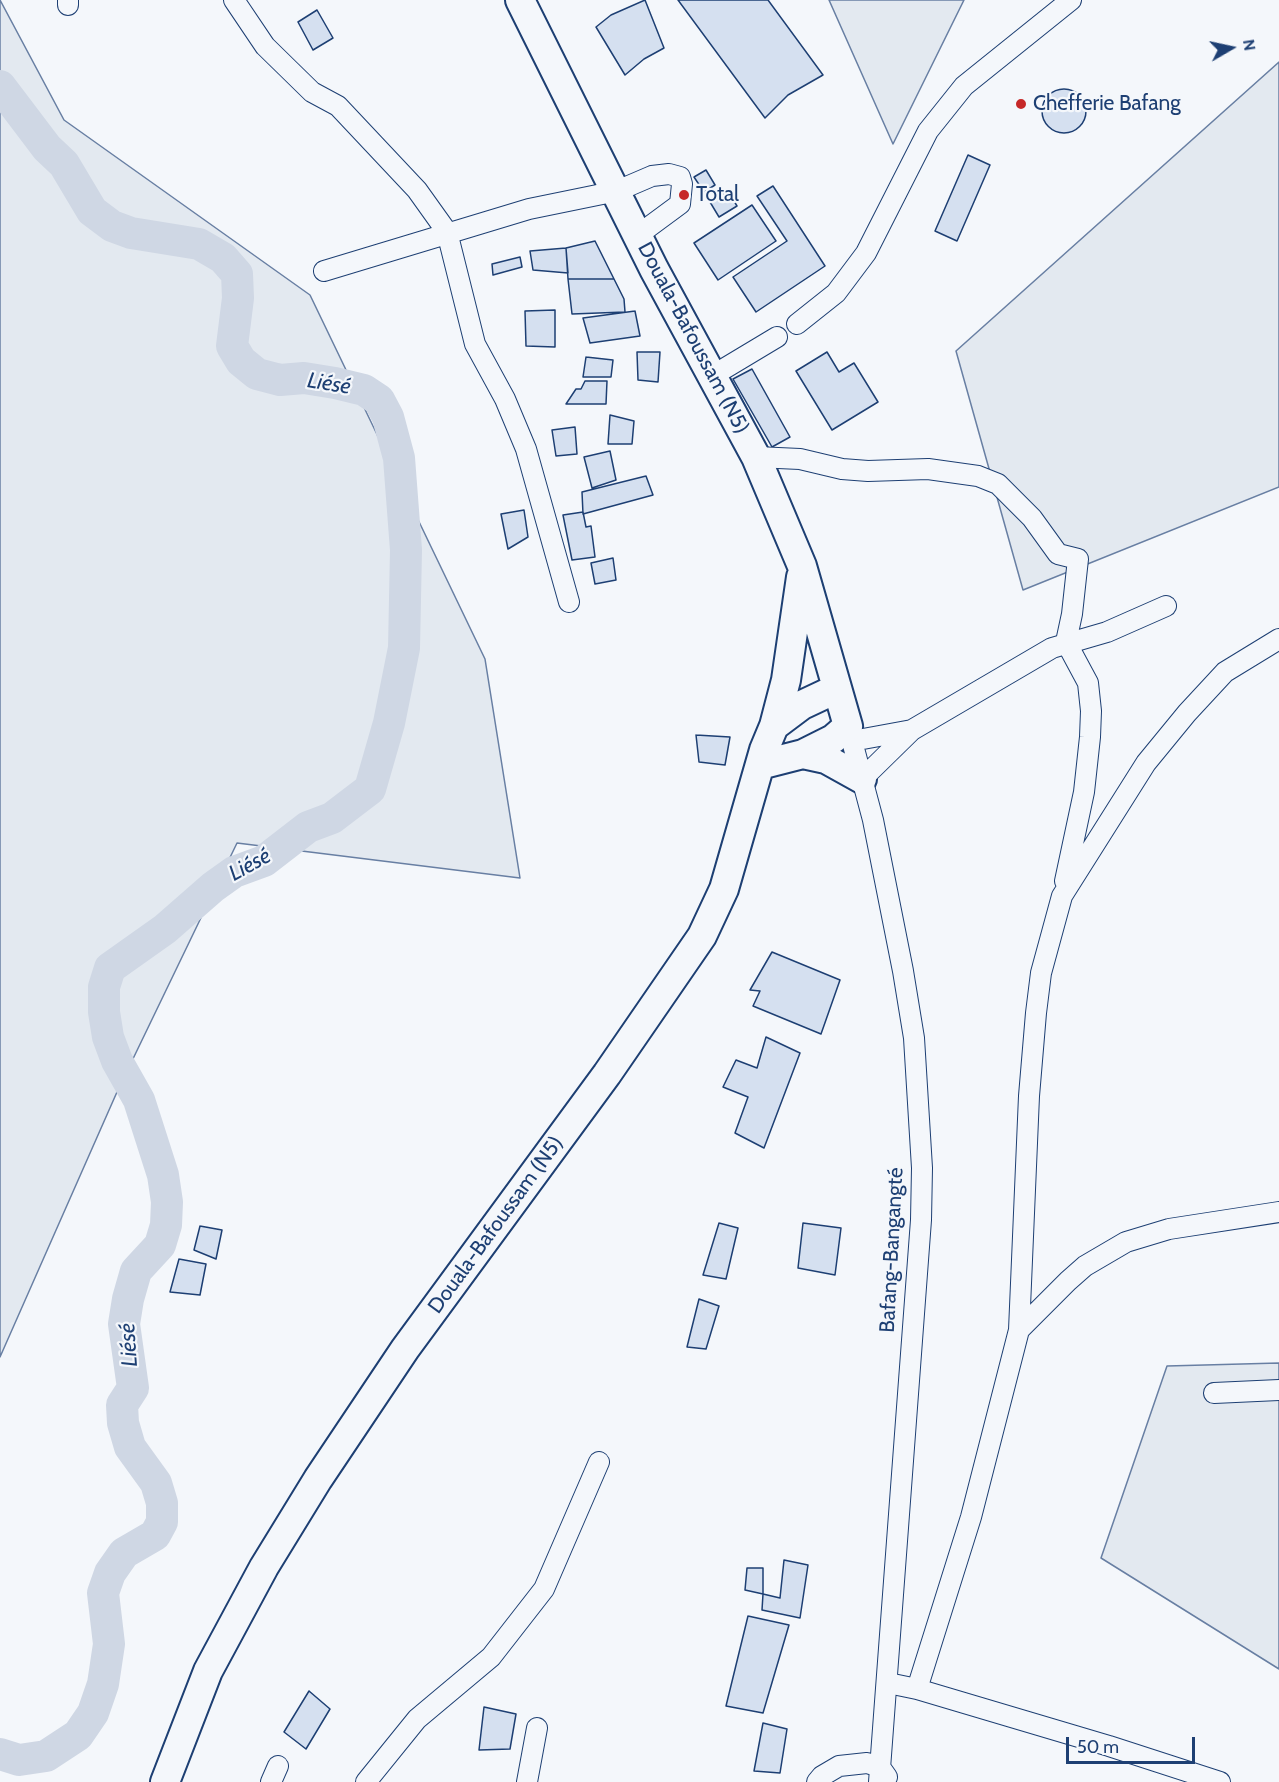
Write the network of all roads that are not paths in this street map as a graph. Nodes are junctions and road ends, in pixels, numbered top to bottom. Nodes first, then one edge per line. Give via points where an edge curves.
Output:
1 (234, 0) edge
2 (520, 0) edge
3 (1071, 0) edge
4 (616, 191) junction
5 (447, 232) junction
6 (638, 235) junction
7 (324, 272) dead end
8 (797, 324) dead end
9 (777, 337) dead end
10 (712, 376) junction
11 (756, 458) junction
12 (802, 566) junction
13 (569, 602) dead end
14 (1166, 606) dead end
15 (1279, 639) edge
16 (1066, 642) junction
17 (836, 689) junction
18 (774, 726) junction
19 (912, 730) junction
20 (850, 734) junction
21 (803, 754) junction
22 (760, 765) junction
23 (862, 779) junction
24 (1062, 896) junction
25 (1279, 1212) edge
26 (1019, 1330) junction
27 (1279, 1389) edge
28 (1214, 1392) dead end
29 (599, 1462) dead end
30 (888, 1683) junction
31 (917, 1689) junction
32 (537, 1728) dead end
33 (883, 1777) edge
34 (165, 1782) edge
35 (366, 1782) edge
36 (527, 1782) edge
37 (817, 1782) edge
38 (1220, 1782) edge

1 - 5 street via 265,46 312,92 338,106 417,190
2 - 4 highway, Douala-Bafoussam (N5)
3 - 8 street via 964,86 928,131 866,253 836,293
4 - 5 street via 529,208
4 - 6 highway, Douala-Bafoussam (N5)
4 - 6 street via 652,176 680,177 680,204
5 - 7 street
5 - 13 street via 476,344 526,449
6 - 10 highway, Douala-Bafoussam (N5)
9 - 10 street
10 - 11 highway, Douala-Bafoussam (N5)
11 - 12 highway, Douala-Bafoussam (N5)
11 - 16 street via 800,459 867,471 957,472 998,484 1032,518 1053,549 1079,560
12 - 17 highway, Douala-Bafoussam (N5)
12 - 18 highway, Douala-Bafoussam (N5) via 786,680
14 - 16 street via 1107,632
15 - 24 street via 1225,672 1186,713 1146,763
16 - 19 street
16 - 24 street via 1088,683 1091,720 1084,792
17 - 18 highway via 802,705
17 - 20 highway, Douala-Bafoussam (N5)
18 - 22 highway, Douala-Bafoussam (N5)
19 - 20 street
19 - 23 street
20 - 21 highway
20 - 23 street, Bafang-Bangangté
21 - 22 highway
21 - 23 highway via 826,759
22 - 34 highway, Douala-Bafoussam (N5) via 724,889 702,936 607,1074 405,1349 318,1479 264,1567 208,1671
23 - 30 street, Bafang-Bangangté via 887,885 914,1038 921,1168 921,1220
24 - 26 street via 1036,1012
25 - 26 street via 1169,1229 1126,1242 1085,1266
26 - 31 street via 971,1517
27 - 28 street
29 - 35 street via 544,1589 491,1657 417,1719
30 - 31 street
30 - 33 street, Bafang-Bangangté
31 - 38 street
32 - 36 street
33 - 37 street via 867,1763 839,1766

